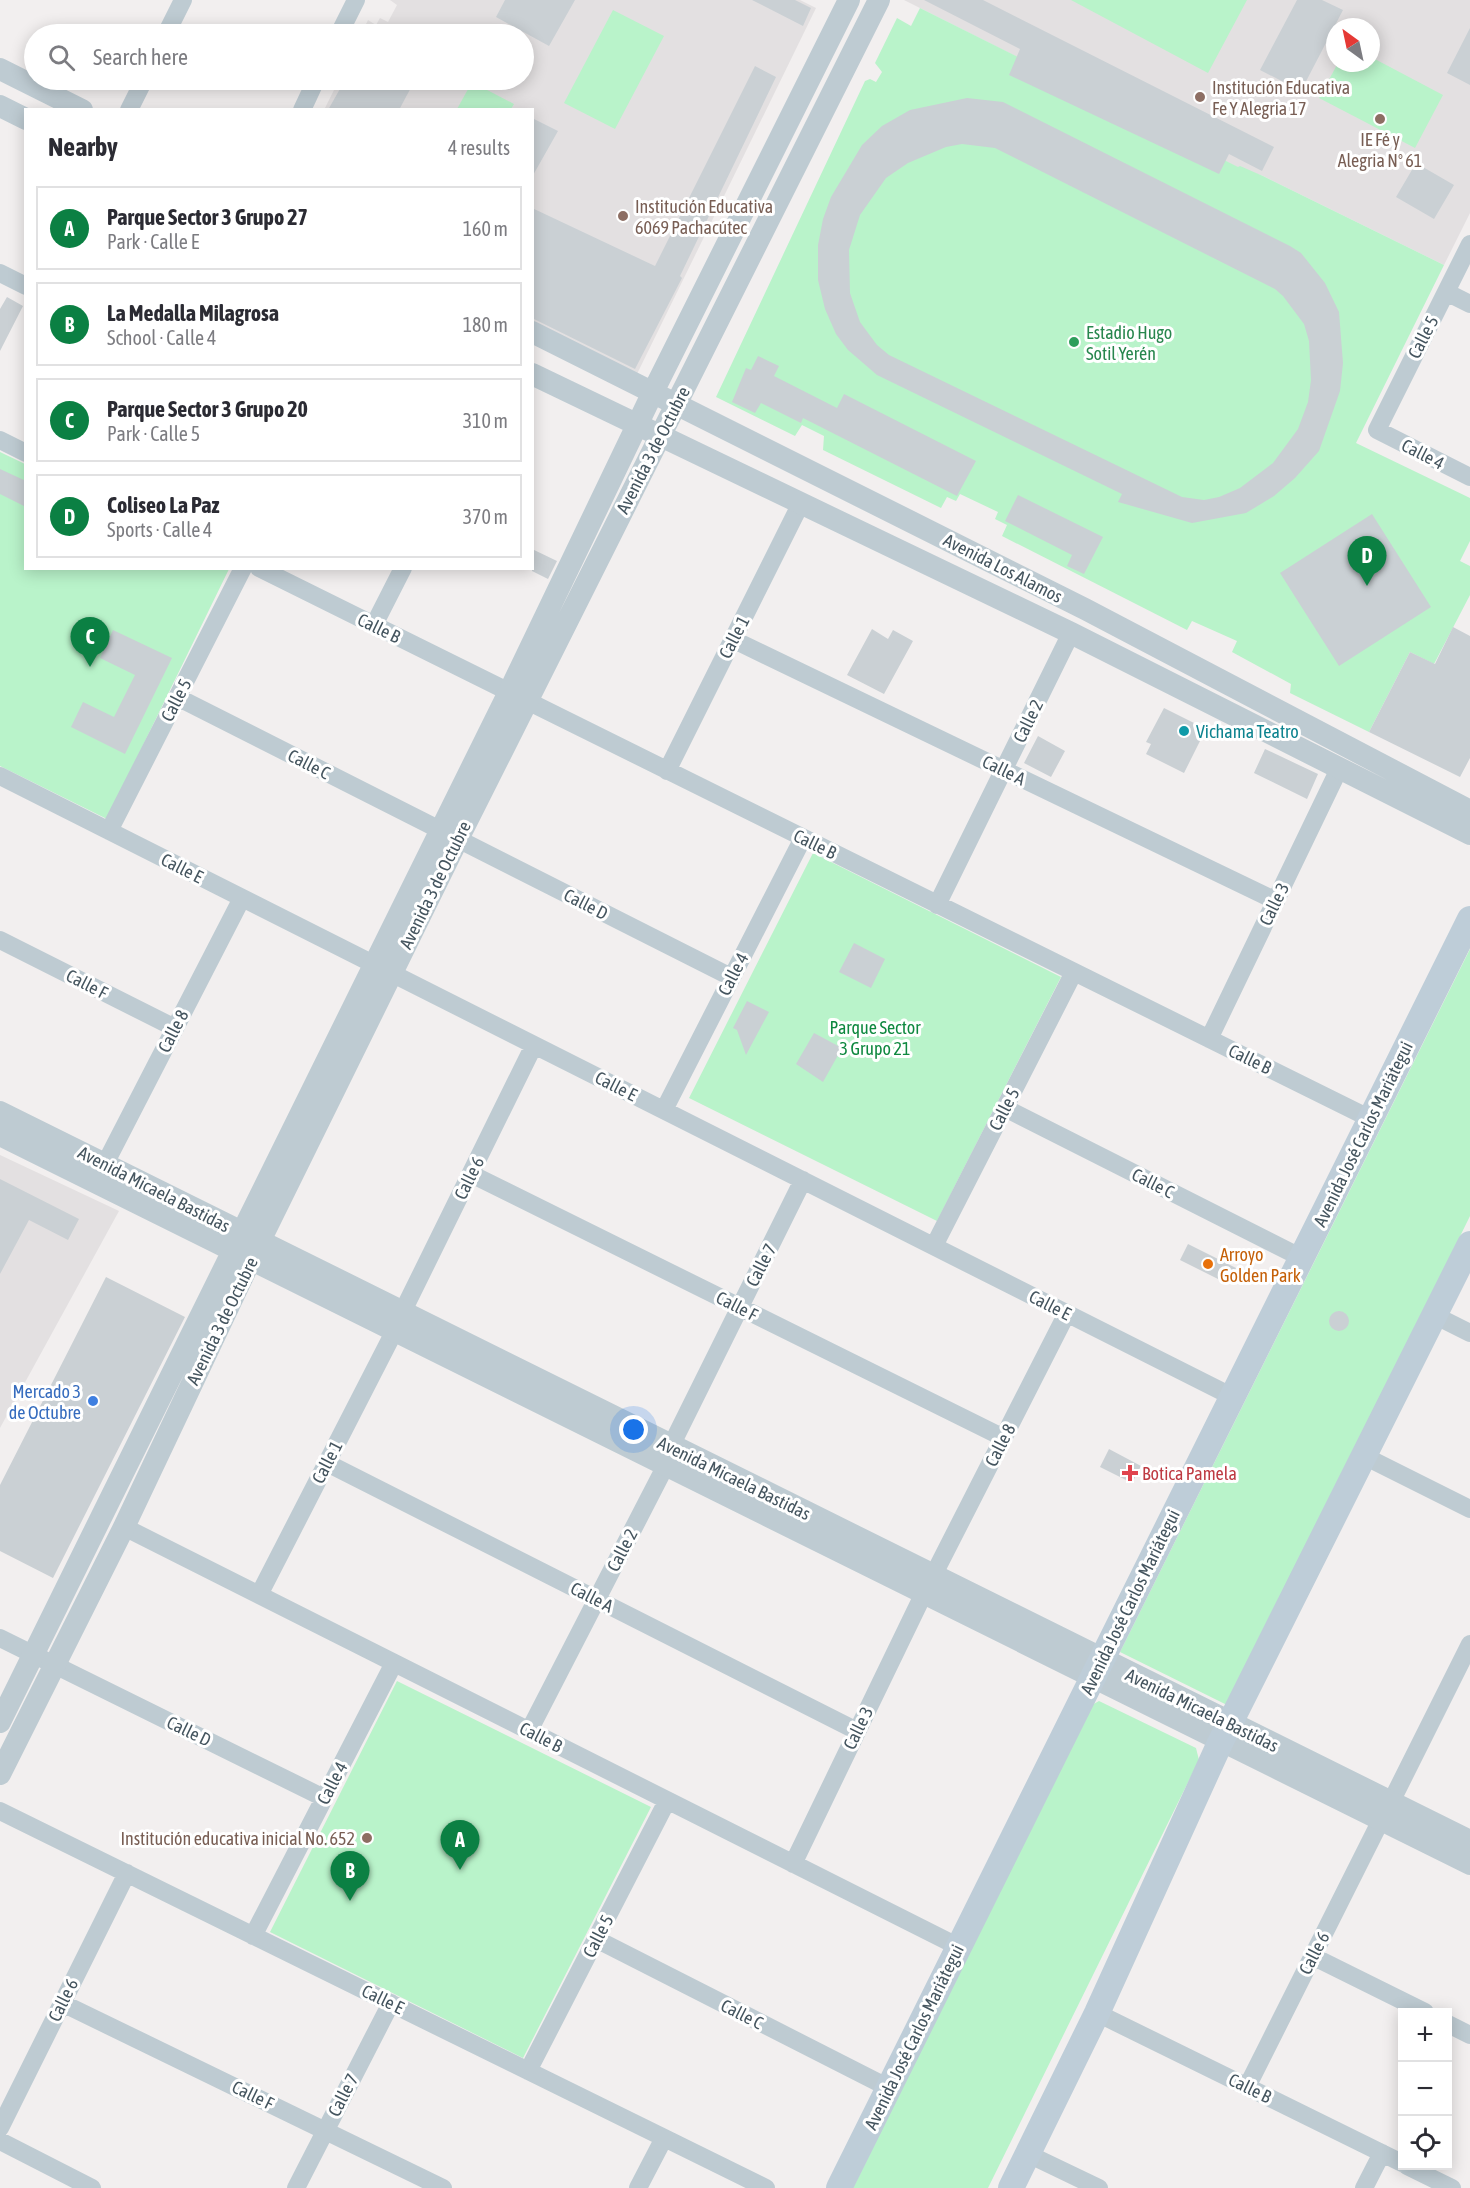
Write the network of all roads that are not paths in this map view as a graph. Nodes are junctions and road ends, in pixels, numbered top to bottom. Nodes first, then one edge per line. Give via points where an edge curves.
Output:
1 (356, 0) edge
2 (180, 1) edge
3 (846, 1) edge
4 (875, 8) edge
5 (170, 24) edge
6 (344, 24) edge
7 (0, 69) edge
8 (24, 81) edge
9 (42, 90) edge
10 (139, 90) edge
11 (311, 90) edge
12 (0, 106) edge
13 (78, 108) edge
14 (130, 108) edge
15 (303, 108) edge
16 (24, 118) edge
17 (1470, 244) edge
18 (0, 273) edge
19 (24, 285) edge
20 (1446, 292) junction
21 (1470, 304) edge
22 (534, 333) edge
23 (534, 375) edge
24 (653, 392) junction
25 (676, 403) junction
26 (637, 425) junction
27 (1377, 430) joint
28 (660, 435) junction
29 (0, 440) edge
30 (24, 452) edge
31 (1470, 477) edge
32 (801, 503) junction
33 (242, 570) edge
34 (263, 570) edge
35 (402, 570) edge
36 (374, 626) junction
37 (1071, 633) junction
38 (732, 639) junction
39 (177, 697) junction
40 (518, 697) junction
41 (1329, 737) junction
42 (1318, 758) junction
43 (1340, 769) junction
44 (1004, 770) junction
45 (667, 771) junction
46 (0, 776) edge
47 (1470, 811) edge
48 (109, 831) junction
49 (1470, 834) edge
50 (449, 835) junction
51 (803, 838) junction
52 (242, 898) junction
53 (1276, 901) junction
54 (937, 905) junction
55 (1470, 919) edge
56 (0, 940) edge
57 (383, 969) junction
58 (1074, 972) junction
59 (731, 977) junction
60 (175, 1028) junction
61 (1209, 1039) junction
62 (534, 1045) junction
63 (1005, 1108) junction
64 (664, 1110) junction
65 (0, 1112) edge
66 (1371, 1119) junction
67 (0, 1135) edge
68 (105, 1164) junction
69 (471, 1174) junction
70 (803, 1180) junction
71 (1470, 1244) edge
72 (247, 1246) junction
73 (934, 1246) junction
74 (1302, 1257) junction
75 (740, 1307) junction
76 (1067, 1314) junction
77 (1434, 1315) junction
78 (399, 1321) junction
79 (1470, 1333) edge
80 (1233, 1396) junction
81 (1004, 1438) junction
82 (668, 1455) junction
83 (1364, 1456) junction
84 (327, 1462) junction
85 (1470, 1509) edge
86 (124, 1527) junction
87 (929, 1585) junction
88 (259, 1595) junction
89 (597, 1599) junction
90 (0, 1638) edge
91 (1470, 1644) edge
92 (33, 1654) junction
93 (394, 1663) junction
94 (54, 1664) junction
95 (1465, 1666) edge
96 (1096, 1670) junction
97 (0, 1722) edge
98 (529, 1731) junction
99 (857, 1731) junction
100 (1225, 1733) junction
101 (0, 1774) edge
102 (324, 1798) junction
103 (667, 1801) junction
104 (0, 1811) edge
105 (1386, 1811) junction
106 (1470, 1841) edge
107 (793, 1864) junction
108 (1470, 1864) edge
109 (126, 1873) junction
110 (253, 1936) junction
111 (596, 1939) junction
112 (959, 1947) junction
113 (1312, 1956) junction
114 (62, 2003) junction
115 (391, 2003) junction
116 (1415, 2008) edge
117 (1097, 2013) junction
118 (1452, 2026) edge
119 (1470, 2035) edge
120 (528, 2071) junction
121 (1247, 2087) junction
122 (889, 2088) junction
123 (0, 2128) edge
124 (325, 2131) junction
125 (664, 2138) junction
126 (0, 2141) edge
127 (1382, 2153) junction
128 (1028, 2154) junction
129 (1398, 2161) edge
130 (1415, 2170) edge
131 (93, 2188) edge
132 (296, 2188) edge
133 (443, 2188) edge
134 (638, 2188) edge
135 (766, 2188) edge
136 (839, 2188) edge
137 (1011, 2188) edge
138 (1099, 2188) edge
139 (1364, 2188) edge
140 (1452, 2188) edge

1 - 6 street
2 - 5 street
3 - 4 street
3 - 24 street, Avenida 3 de Octubre
4 - 25 street, Avenida 3 de Octubre
7 - 8 street
9 - 13 street
10 - 14 street
11 - 15 street
12 - 16 street
17 - 20 street, Calle 5
18 - 19 street
20 - 21 street
20 - 27 street, Calle 5
22 - 24 street, Avenida Los Alamos
23 - 26 street, Avenida Los Alamos
24 - 25 street, Avenida Los Alamos
24 - 26 street, Avenida 3 de Octubre
25 - 28 street, Avenida 3 de Octubre
25 - 41 street, Avenida Los Alamos
26 - 28 street, Avenida Los Alamos
26 - 40 street, Avenida 3 de Octubre
27 - 31 street, Calle 4
28 - 32 street, Avenida Los Alamos
28 - 40 street, Avenida 3 de Octubre
29 - 30 street
32 - 37 street, Avenida Los Alamos
32 - 38 street, Calle 1
33 - 39 street, Calle 5
34 - 36 street, Calle B
35 - 36 street
36 - 40 street, Calle B
37 - 42 street, Avenida Los Alamos
37 - 44 street, Calle 2
38 - 44 street, Calle A
38 - 45 street, Calle 1
39 - 48 street, Calle 5
39 - 50 street, Calle C
40 - 45 street, Calle B
40 - 50 street, Avenida 3 de Octubre
41 - 42 street
41 - 47 street, Avenida Los Alamos
42 - 43 street, Avenida Los Alamos
43 - 49 street, Avenida Los Alamos
43 - 53 street, Calle 3
44 - 53 street, Calle A
44 - 54 street, Calle 2
45 - 51 street, Calle B
46 - 48 street, Calle E
48 - 52 street, Calle E
50 - 57 street, Avenida 3 de Octubre
50 - 59 street, Calle D
51 - 54 street, Calle B
51 - 59 street, Calle 4
52 - 57 street, Calle E
52 - 60 street, Calle 8
53 - 61 street, Calle 3
54 - 58 street, Calle B
55 - 66 main road, Avenida José Carlos Mariátegui
56 - 60 street, Calle F
57 - 62 street, Calle E
57 - 72 street, Avenida 3 de Octubre
58 - 61 street, Calle B
58 - 63 street, Calle 5
59 - 64 street, Calle 4
60 - 68 street, Calle 8
61 - 66 street, Calle B
62 - 64 street, Calle E
62 - 69 street, Calle 6
63 - 73 street, Calle 5
63 - 74 street, Calle C
64 - 70 street, Calle E
65 - 68 street, Avenida Micaela Bastidas
66 - 74 main road, Avenida José Carlos Mariátegui
67 - 72 street, Avenida Micaela Bastidas
68 - 72 street, Avenida Micaela Bastidas
69 - 75 street, Calle F
69 - 78 street, Calle 6
70 - 73 street, Calle E
70 - 75 street, Calle 7
71 - 77 main road
72 - 78 street, Avenida Micaela Bastidas
72 - 86 street, Avenida 3 de Octubre
72 - 92 street, Avenida 3 de Octubre
73 - 76 street, Calle E
74 - 80 main road, Avenida José Carlos Mariátegui
75 - 81 street, Calle F
75 - 82 street, Calle 7
76 - 80 street, Calle E
76 - 81 street, Calle 8
77 - 79 street
77 - 83 main road
78 - 82 street, Avenida Micaela Bastidas
78 - 84 street, Calle 1
80 - 96 main road, Avenida José Carlos Mariátegui
81 - 87 street, Calle 8
82 - 87 street, Avenida Micaela Bastidas
82 - 89 street, Calle 2
83 - 85 street
83 - 100 main road
84 - 88 street, Calle 1
84 - 89 street, Calle A
86 - 88 street, Calle B
86 - 94 street, Avenida 3 de Octubre
87 - 96 street, Avenida Micaela Bastidas
87 - 99 street, Calle 3
88 - 93 street, Calle B
89 - 98 street, Calle 2
89 - 99 street, Calle A
90 - 92 street, Calle D
91 - 95 street, Calle 6
92 - 94 street, Calle D
92 - 97 street, Avenida 3 de Octubre
93 - 98 street, Calle B
93 - 102 street, Calle 4
94 - 101 street, Avenida 3 de Octubre
94 - 102 street, Calle D
95 - 105 street, Calle 6
96 - 100 street, Avenida Micaela Bastidas
96 - 112 main road, Avenida José Carlos Mariátegui
98 - 103 street, Calle B
99 - 107 street, Calle 3
100 - 105 street, Avenida Micaela Bastidas
100 - 117 main road
102 - 110 street, Calle 4
103 - 107 street, Calle B
103 - 111 street, Calle 5
104 - 109 street, Calle E
105 - 106 street, Avenida Micaela Bastidas
105 - 108 street, Avenida Micaela Bastidas
105 - 113 street, Calle 6
107 - 112 street, Calle B
109 - 110 street, Calle E
109 - 114 street, Calle 6
110 - 115 street, Calle E
111 - 120 street, Calle 5
111 - 122 street, Calle C
112 - 122 main road, Avenida José Carlos Mariátegui
113 - 116 street
113 - 121 street, Calle 6
114 - 123 street, Calle 6
114 - 124 street, Calle F
115 - 120 street, Calle E
115 - 124 street, Calle 7
117 - 121 street, Calle B
117 - 128 main road
118 - 119 street
120 - 125 street, Calle E
121 - 127 street, Calle B
122 - 136 main road, Avenida José Carlos Mariátegui
124 - 132 street, Calle 7
124 - 133 street, Calle F
125 - 134 street
125 - 135 street, Calle E
126 - 131 street
127 - 129 street, Calle B
127 - 139 street
128 - 137 main road
128 - 138 street
130 - 140 street

